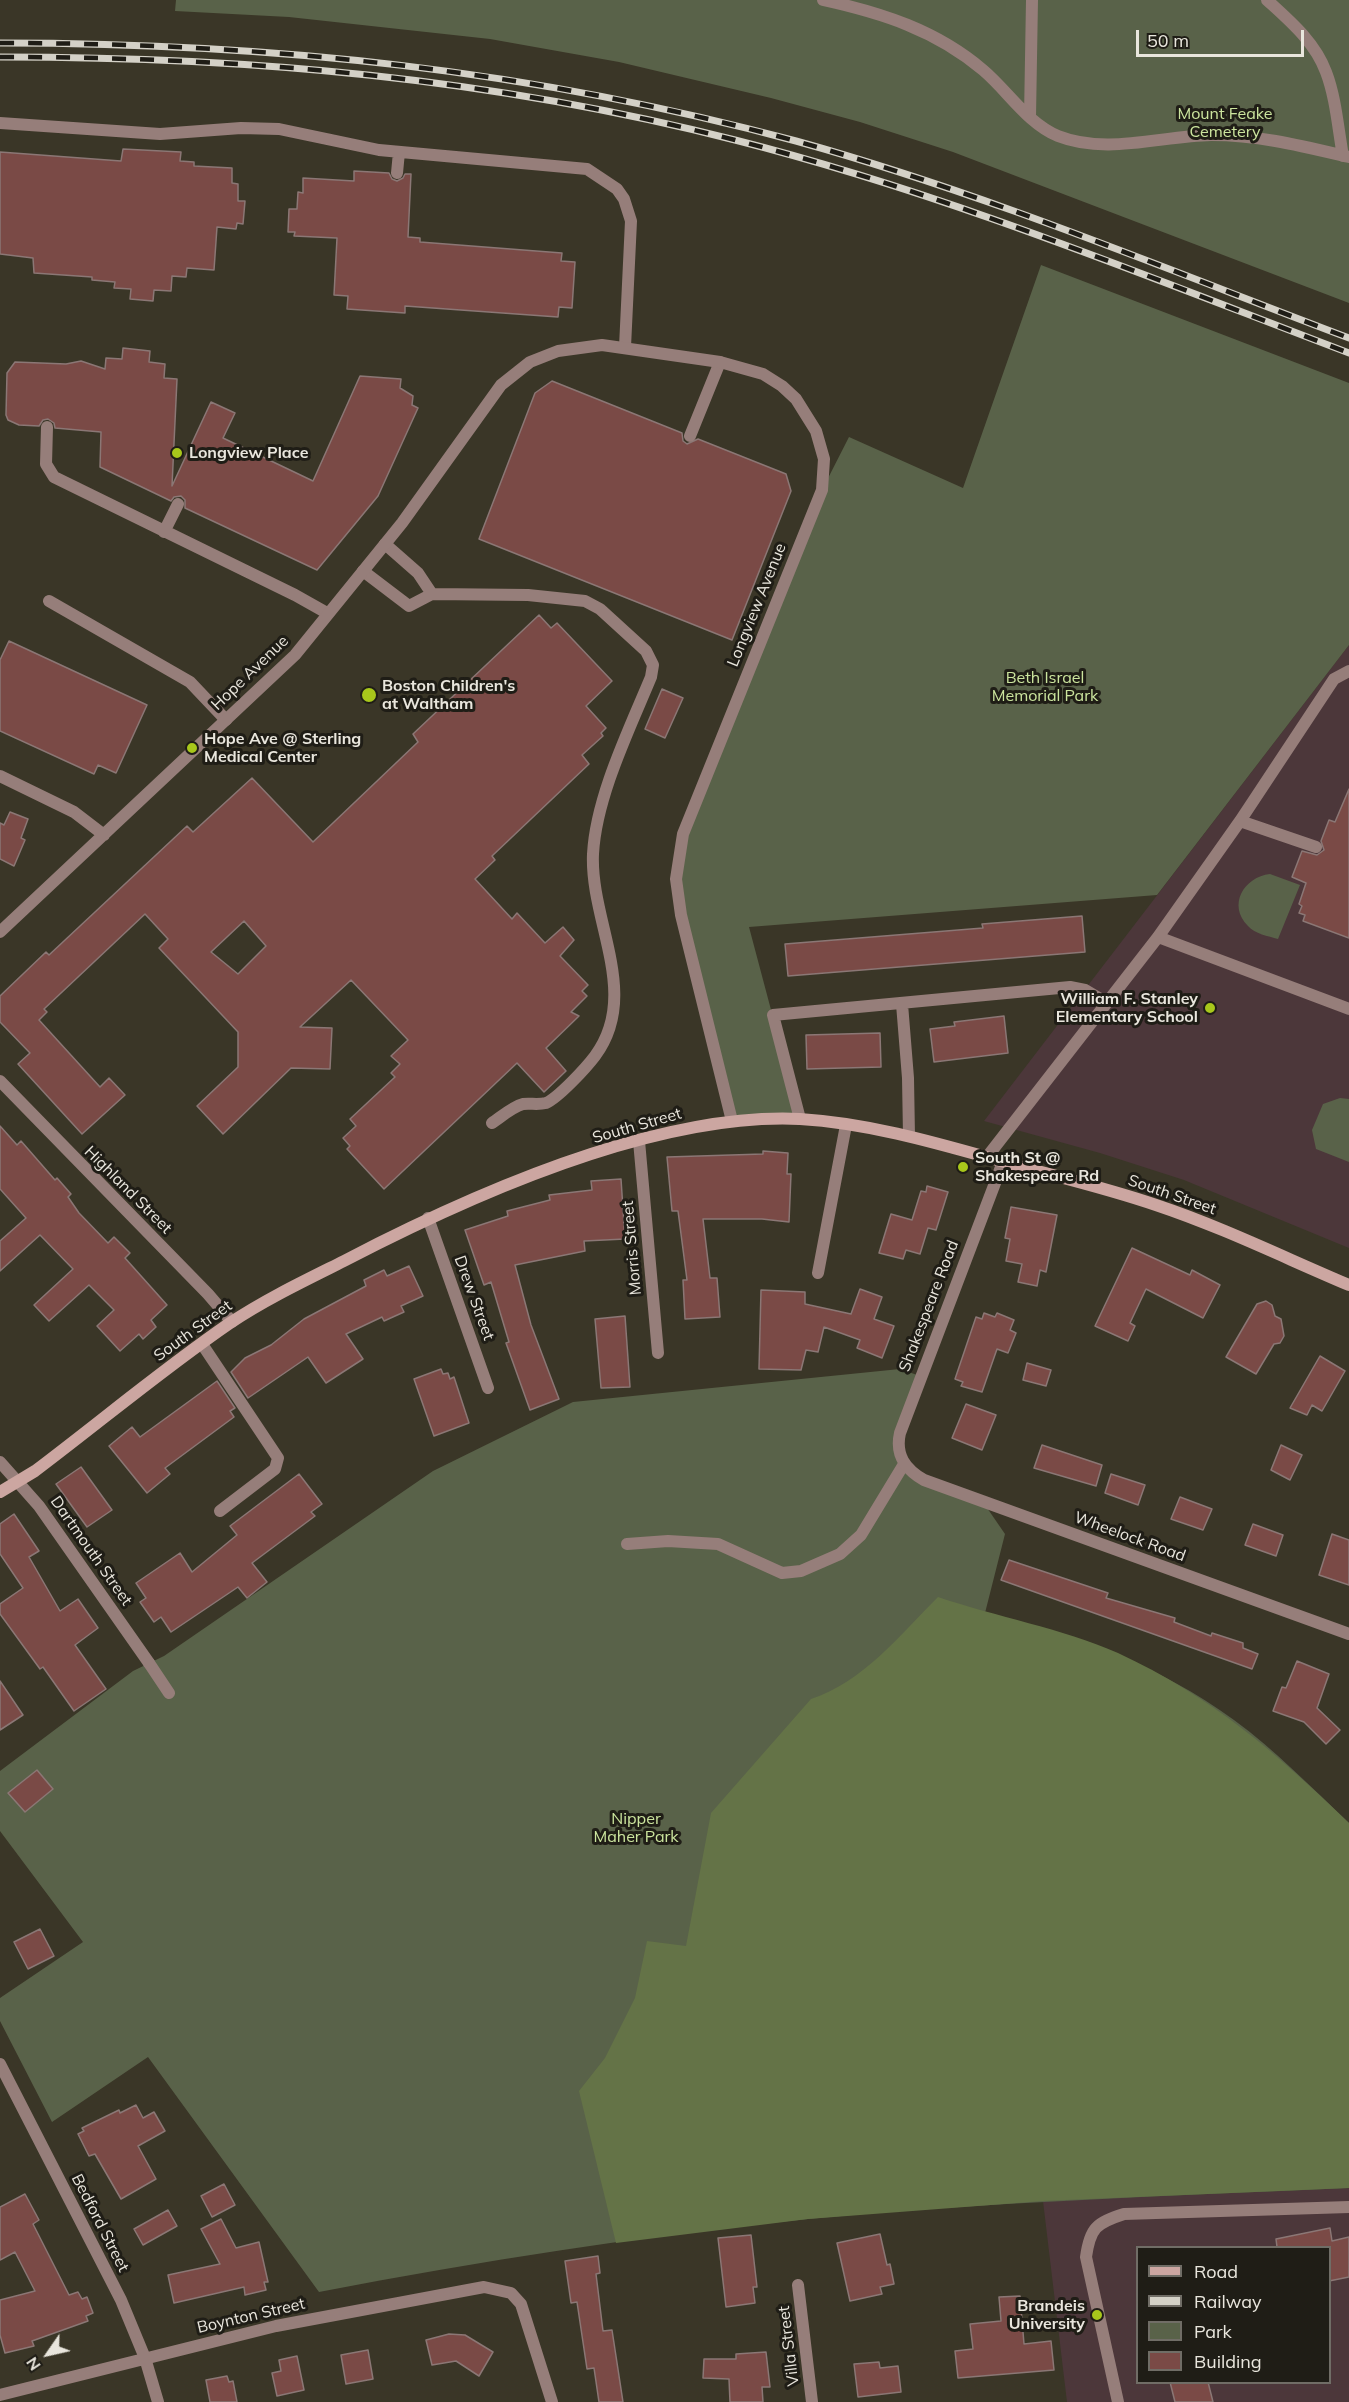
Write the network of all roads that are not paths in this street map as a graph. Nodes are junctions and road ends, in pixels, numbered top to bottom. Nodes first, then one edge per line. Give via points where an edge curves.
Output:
1 (823, 0) edge
2 (1032, 0) edge
3 (1267, 0) edge
4 (855, 4) edge
5 (1030, 117) junction
6 (0, 123) edge
7 (399, 152) junction
8 (1346, 157) edge
9 (397, 173) dead end
10 (625, 347) junction
11 (720, 362) junction
12 (509, 376) joint
13 (47, 427) dead end
14 (690, 436) dead end
15 (178, 504) dead end
16 (164, 532) junction
17 (385, 544) junction
18 (363, 571) junction
19 (432, 594) junction
20 (50, 601) dead end
21 (327, 613) junction
22 (1349, 671) edge
23 (226, 720) junction
24 (0, 776) edge
25 (1240, 821) junction
26 (104, 835) junction
27 (1316, 847) dead end
28 (0, 932) edge
29 (1158, 937) junction
30 (1107, 1003) junction
31 (902, 1004) junction
32 (1349, 1009) edge
33 (0, 1081) edge
34 (800, 1119) junction
35 (732, 1121) junction
36 (492, 1123) dead end
37 (846, 1125) junction
38 (909, 1136) junction
39 (639, 1141) junction
40 (987, 1157) junction
41 (1003, 1162) junction
42 (428, 1218) junction
43 (818, 1273) dead end
44 (1349, 1285) edge
45 (232, 1322) junction
46 (202, 1344) junction
47 (657, 1353) dead end
48 (488, 1388) dead end
49 (0, 1462) edge
50 (904, 1464) junction
51 (19, 1482) junction
52 (0, 1492) edge
53 (220, 1511) dead end
54 (627, 1544) dead end
55 (1349, 1634) edge
56 (169, 1693) dead end
57 (0, 2064) edge
58 (1349, 2207) edge
59 (798, 2285) dead end
60 (145, 2358) junction
61 (0, 2395) edge
62 (158, 2402) edge
63 (552, 2402) edge
64 (812, 2402) edge
65 (1118, 2402) edge

1 - 4 street
2 - 5 street
3 - 8 street via 1297,26 1323,66
4 - 5 street via 947,43 984,71
5 - 8 street via 1056,135 1077,142 1244,136 1284,141
6 - 7 street via 160,134 279,129
7 - 9 street
7 - 10 street via 575,167 596,173 617,189 631,221
10 - 11 street, Longview Avenue
10 - 12 street, Longview Avenue via 591,345 558,351
11 - 14 street
11 - 35 street, Longview Avenue via 763,374 796,399 816,431 825,472 822,490 683,834 677,858 681,915
12 - 17 street, Hope Avenue
13 - 16 street via 46,464 54,477
15 - 16 street
16 - 21 street
17 - 18 street, Hope Avenue
17 - 19 street via 418,573
18 - 19 street via 409,606
18 - 21 street, Hope Avenue
19 - 36 street via 528,595 591,603 642,647 653,665 616,762 593,853 594,878 613,972 614,1015 595,1056 555,1097 543,1104 520,1105
20 - 23 street via 190,682
21 - 23 street, Hope Avenue via 295,655
22 - 25 street via 1334,679
23 - 26 street, Hope Avenue
24 - 26 street via 74,812
25 - 27 street
25 - 29 street
26 - 28 street, Hope Avenue
29 - 30 street
29 - 32 street
30 - 31 street via 1070,987
30 - 40 street
31 - 34 street via 773,1015
31 - 38 street
33 - 45 street, Highland Street
34 - 35 main road, South Street
34 - 37 main road, South Street
35 - 39 main road, South Street
37 - 38 main road, South Street
37 - 43 street
38 - 40 main road, South Street
39 - 42 main road, South Street via 538,1174
39 - 47 street, Morris Street
40 - 41 main road, South Street
41 - 44 main road, South Street via 1155,1204
41 - 50 street, Shakespeare Road via 900,1433 898,1450
42 - 45 main road, South Street
42 - 48 street, Drew Street
45 - 46 main road, South Street
46 - 51 main road, South Street
46 - 53 street via 279,1458 275,1469
49 - 51 street, Dartmouth Street
50 - 54 street via 861,1535 840,1554 801,1571 782,1573 718,1545 668,1541
50 - 55 street, Wheelock Road via 924,1480
51 - 52 main road, South Street
51 - 56 street, Dartmouth Street
57 - 60 street, Bedford Street via 121,2300
58 - 65 street via 1124,2214 1103,2221 1089,2235 1086,2257
59 - 64 street, Villa Street
60 - 61 street, Boynton Street
60 - 62 street, Bedford Street
60 - 63 street, Boynton Street via 276,2326 484,2287 511,2293 524,2310

